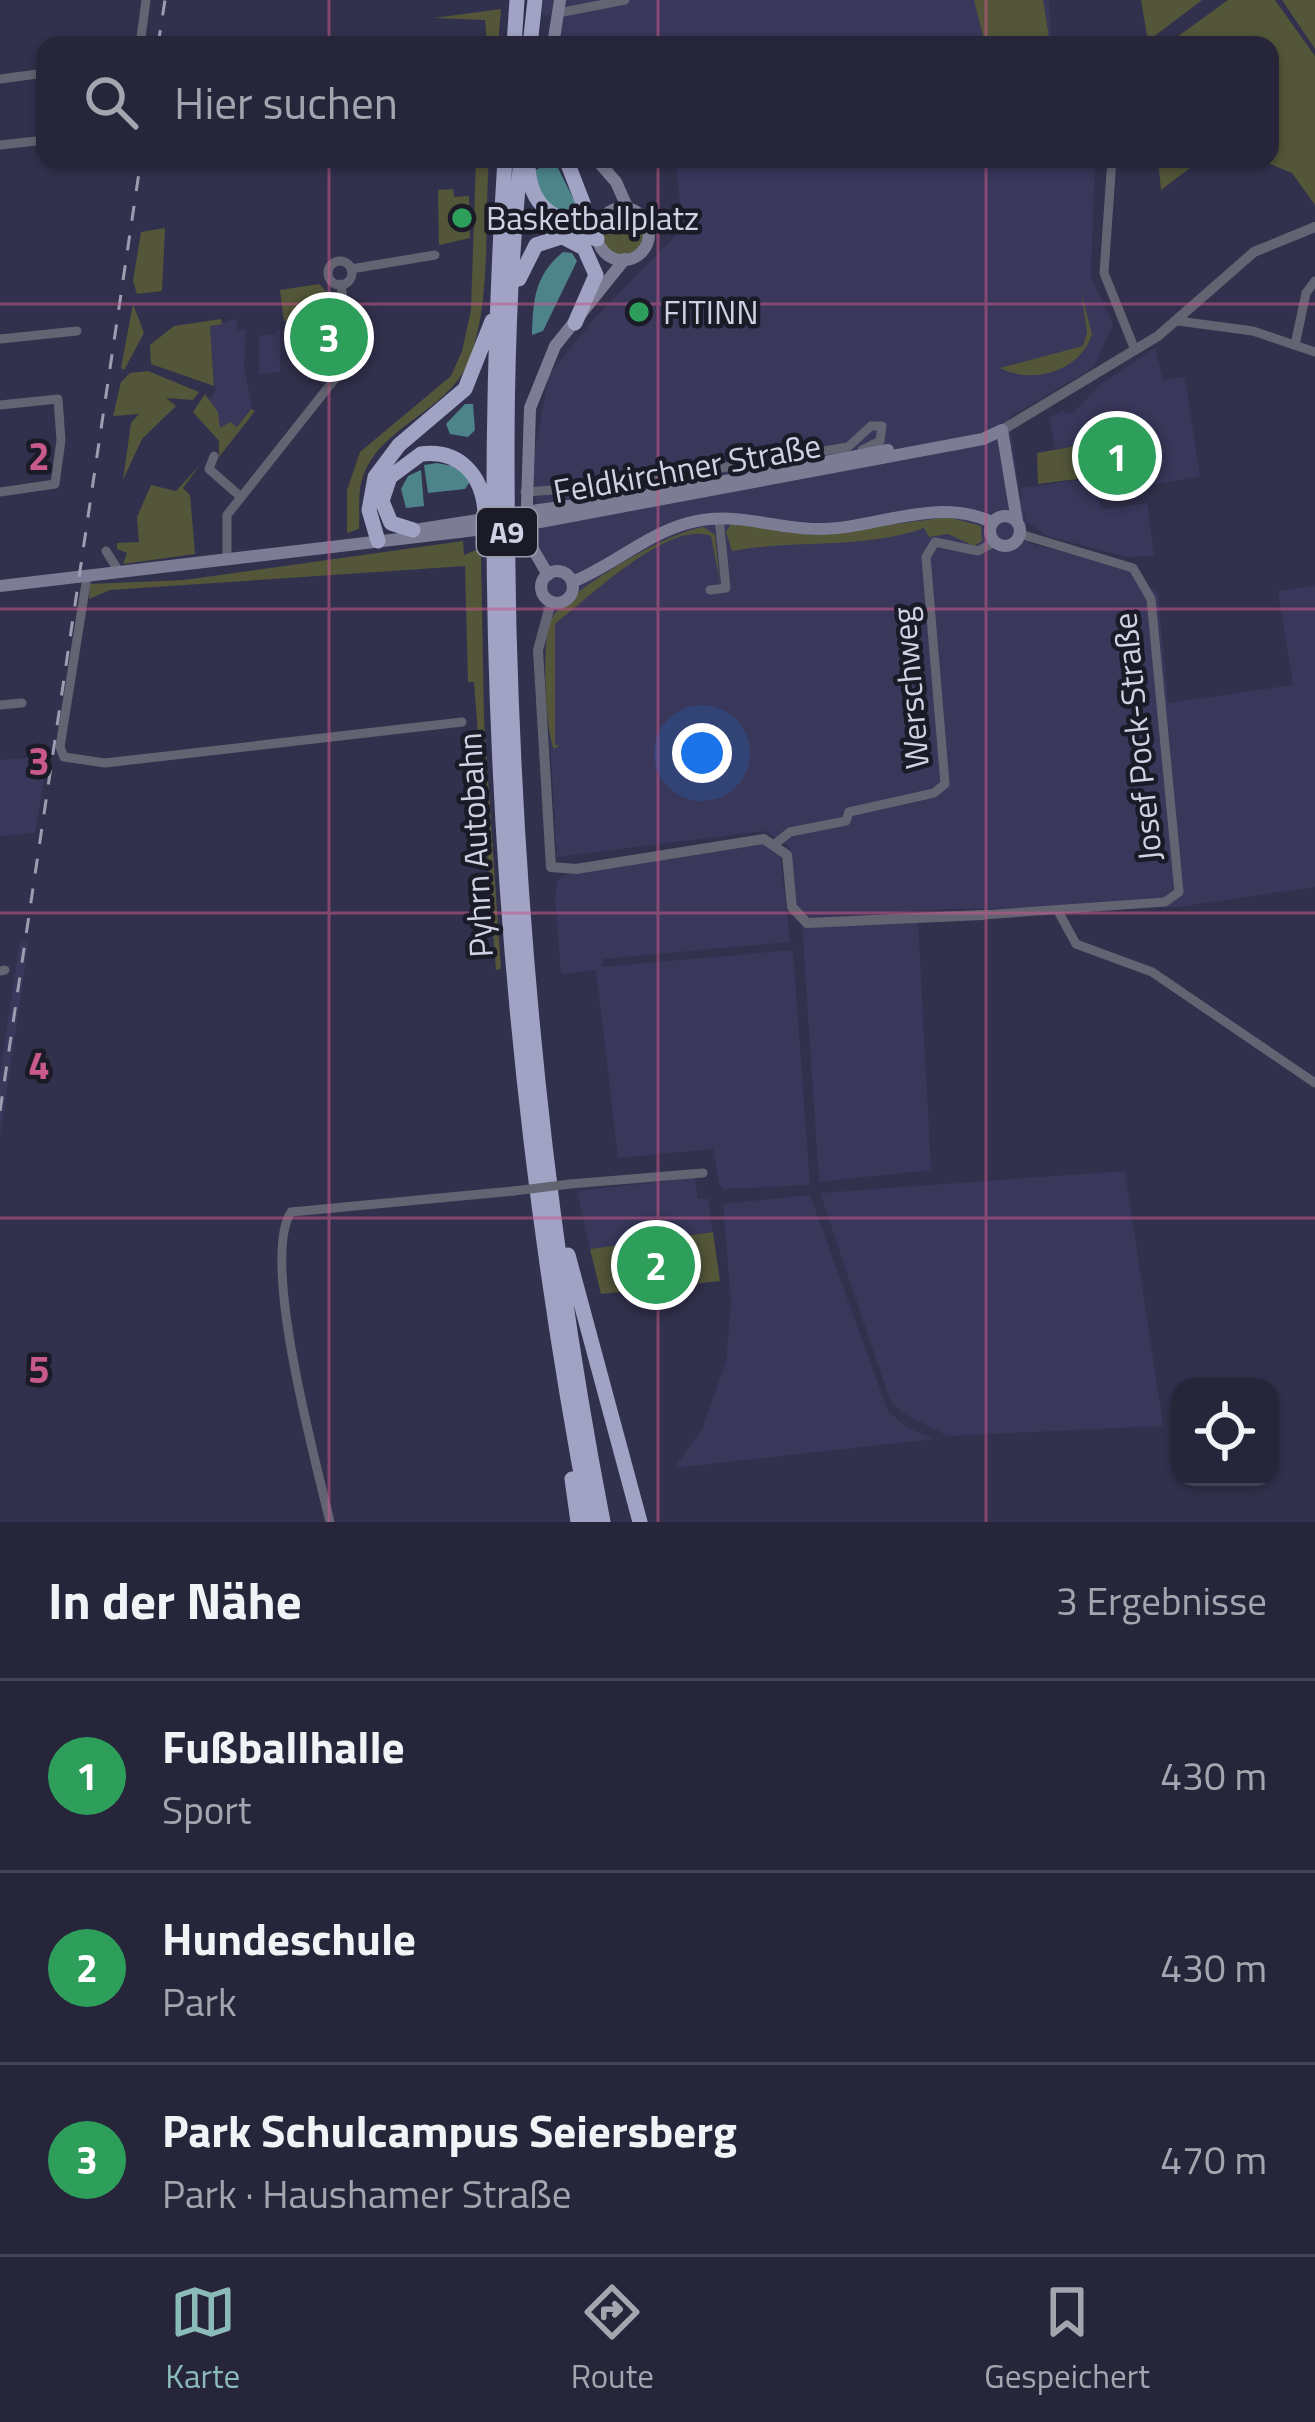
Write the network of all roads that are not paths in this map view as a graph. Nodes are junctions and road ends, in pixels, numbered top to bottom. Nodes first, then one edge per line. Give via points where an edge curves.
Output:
1 (146, 0) edge
2 (518, 0) edge
3 (535, 0) edge
4 (625, 0) edge
5 (559, 7) edge
6 (141, 36) edge
7 (515, 36) edge
8 (531, 36) edge
9 (36, 75) edge
10 (0, 79) edge
11 (36, 141) edge
12 (0, 146) edge
13 (505, 168) edge
14 (523, 168) edge
15 (526, 168) edge
16 (570, 168) edge
17 (602, 168) edge
18 (1111, 168) edge
19 (608, 176) junction
20 (628, 209) junction
21 (603, 224) junction
22 (1315, 227) edge
23 (561, 228) junction
24 (608, 254) junction
25 (435, 255) dead end
26 (625, 259) junction
27 (351, 269) junction
28 (329, 273) junction
29 (314, 275) dead end
30 (1315, 281) edge
31 (341, 284) junction
32 (599, 295) junction
33 (504, 306) junction
34 (1178, 321) junction
35 (574, 322) junction
36 (77, 331) dead end
37 (1127, 331) junction
38 (0, 339) edge
39 (1295, 345) junction
40 (1135, 350) junction
41 (1315, 352) edge
42 (1120, 359) junction
43 (0, 405) edge
44 (1001, 430) junction
45 (214, 456) dead end
46 (837, 459) junction
47 (0, 492) edge
48 (525, 492) junction
49 (241, 496) junction
50 (383, 512) junction
51 (540, 516) junction
52 (719, 518) junction
53 (1009, 523) junction
54 (459, 528) junction
55 (413, 530) junction
56 (374, 534) junction
57 (994, 542) junction
58 (357, 544) joint
59 (493, 544) junction
60 (106, 551) dead end
61 (227, 561) junction
62 (120, 573) junction
63 (548, 575) junction
64 (87, 577) junction
65 (572, 582) junction
66 (0, 586) edge
67 (710, 590) dead end
68 (551, 602) junction
69 (22, 703) dead end
70 (0, 705) edge
71 (462, 722) dead end
72 (776, 843) junction
73 (1058, 911) junction
74 (982, 915) joint
75 (1315, 1083) edge
76 (703, 1172) dead end
77 (551, 1195) junction
78 (564, 1392) junction
79 (329, 1522) edge
80 (578, 1522) edge
81 (590, 1522) edge
82 (603, 1522) edge
83 (640, 1522) edge

1 - 6 street
2 - 7 highway
3 - 8 highway
4 - 5 street
9 - 10 street
11 - 12 street
13 - 33 highway, Pyhrn Autobahn / A9
14 - 33 highway, Pyhrn Autobahn / A9
15 - 23 highway via 533,197
16 - 23 highway via 583,202
17 - 19 main road
18 - 37 street via 1104,273
19 - 20 main road
19 - 21 main road
20 - 21 main road
20 - 26 main road via 648,233 642,250
21 - 23 highway
21 - 24 main road
22 - 34 street, Feldkirchner Straße via 1242,260
23 - 33 highway via 536,245
23 - 35 highway via 584,248 596,275
24 - 26 main road
24 - 32 main road
25 - 27 street
26 - 32 main road
27 - 28 street via 338,262
27 - 31 street
28 - 29 street
28 - 31 street
30 - 39 street
31 - 49 street via 345,366
32 - 35 main road
33 - 56 highway via 465,389 380,468 371,489
33 - 59 highway, Pyhrn Autobahn / A9
33 - 77 highway, Pyhrn Autobahn / A9 via 512,753
34 - 39 street
34 - 40 street, Feldkirchner Straße
35 - 48 main road via 534,393
36 - 38 street
37 - 40 street
37 - 42 street
39 - 41 street
40 - 42 street, Feldkirchner Straße
42 - 44 street, Feldkirchner Straße
43 - 47 street via 58,399 57,481
44 - 46 main road, Feldkirchner Straße
44 - 51 main road, Feldkirchner Straße via 843,467
44 - 53 main road
45 - 49 street via 209,469
46 - 48 street via 880,441 882,425 848,447 578,491
46 - 51 main road, Feldkirchner Straße
48 - 63 main road via 528,547
49 - 61 street via 224,525
50 - 55 highway
50 - 56 highway via 385,531
50 - 59 highway via 386,484 403,462 432,453 453,457 479,483
51 - 54 main road, Feldkirchner Straße, bridge
52 - 53 main road via 815,529 948,511
52 - 65 main road via 669,529
52 - 67 street via 726,588
53 - 57 main road
53 - 57 main road via 1011,545
53 - 73 street, Josef Pock-Straße via 1132,568 1151,598 1179,892 1165,902
54 - 55 main road, Feldkirchner Straße
54 - 56 main road, Feldkirchner Straße
55 - 56 main road, Feldkirchner Straße
56 - 58 highway
57 - 72 street, Werschweg via 972,551 935,542 926,557 945,784
58 - 61 main road
59 - 78 highway, Pyhrn Autobahn / A9 via 512,964
60 - 62 street
61 - 62 main road
62 - 64 main road
63 - 65 main road
63 - 68 main road via 542,588
64 - 66 main road
64 - 71 street via 64,757 105,763
65 - 68 main road via 568,599
68 - 72 street, Werschweg via 538,650 551,866 576,869 743,839
69 - 70 street
72 - 74 street via 789,861 794,915 808,922
73 - 74 street, Josef Pock-Straße
73 - 75 street via 1076,944 1152,972
76 - 79 street, bridge via 291,1213 282,1258 296,1372
77 - 82 highway, Pyhrn Autobahn / A9
77 - 83 highway
78 - 80 highway
78 - 81 highway, Pyhrn Autobahn / A9

